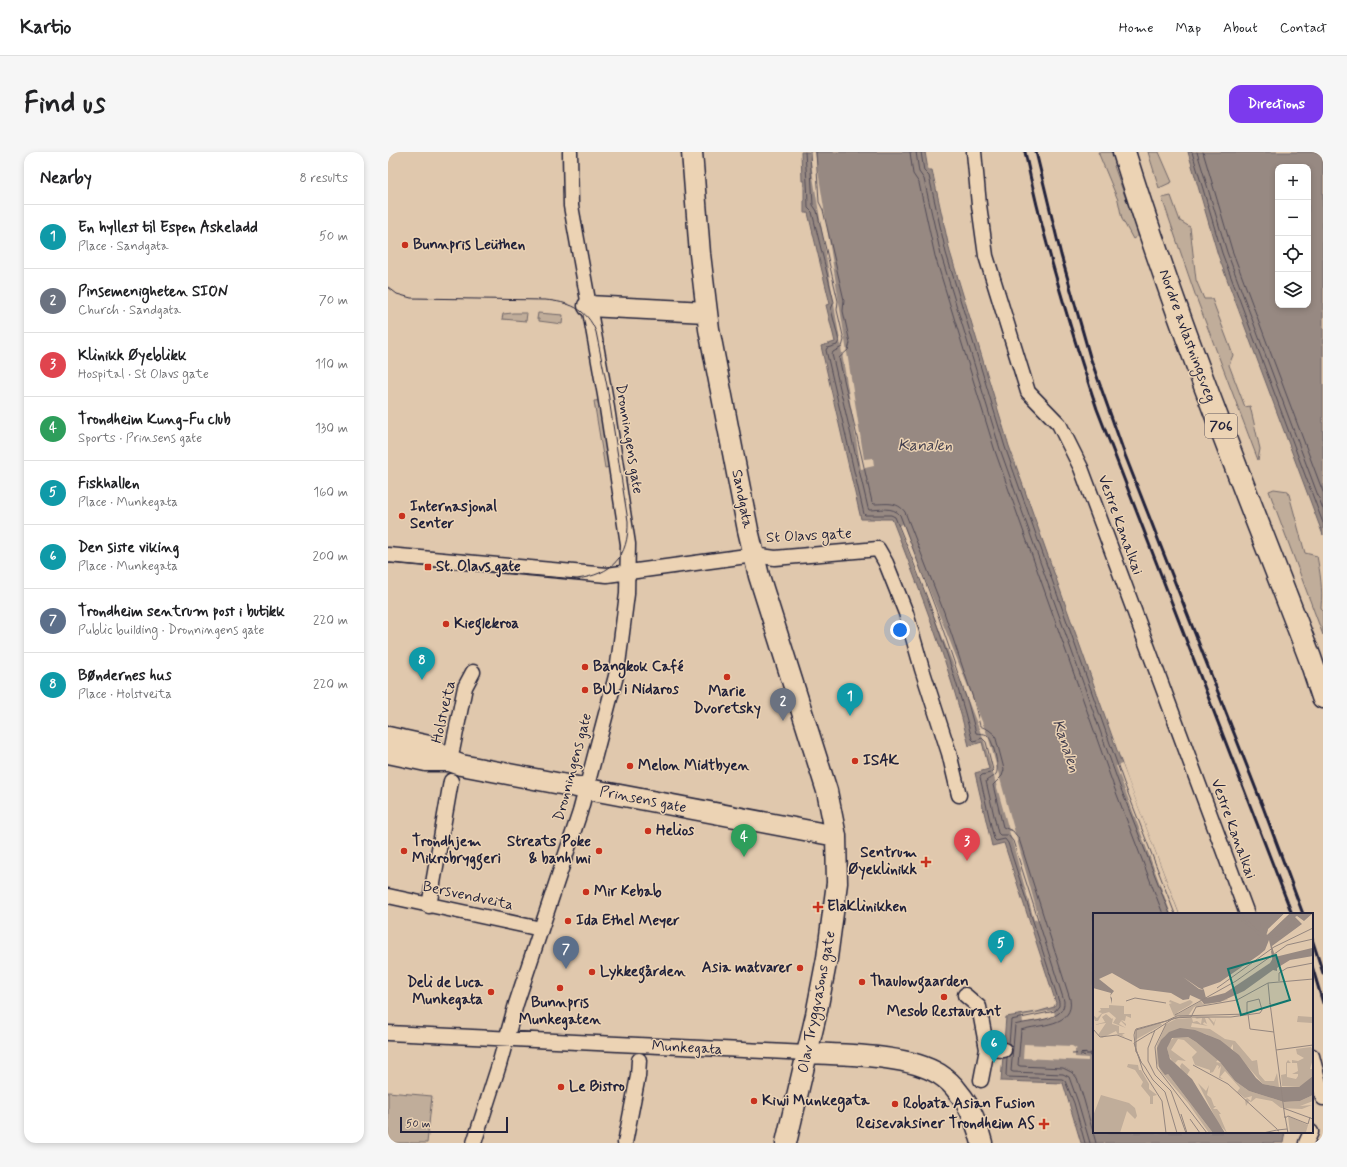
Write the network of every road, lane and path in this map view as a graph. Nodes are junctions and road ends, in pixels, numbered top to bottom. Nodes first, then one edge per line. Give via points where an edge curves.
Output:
1 (570, 152) edge
2 (692, 152) edge
3 (974, 152) edge
4 (1124, 152) edge
5 (588, 306) junction
6 (706, 312) junction
7 (388, 555) edge
8 (754, 555) junction
9 (628, 572) junction
10 (473, 672) dead end
11 (1323, 697) edge
12 (388, 738) edge
13 (388, 753) edge
14 (450, 761) junction
15 (450, 782) dead end
16 (586, 789) junction
17 (959, 795) dead end
18 (836, 836) junction
19 (388, 896) edge
20 (429, 906) junction
21 (1247, 913) edge
22 (541, 929) junction
23 (965, 995) dead end
24 (388, 1033) edge
25 (507, 1039) junction
26 (987, 1048) junction
27 (1004, 1050) dead end
28 (807, 1053) junction
29 (639, 1060) dead end
30 (1313, 1061) edge
31 (981, 1080) dead end
32 (1323, 1098) edge
33 (1311, 1133) edge
34 (474, 1143) edge
35 (625, 1143) edge
36 (786, 1143) edge
37 (982, 1143) edge
38 (1306, 1143) edge

1 - 5 street, Dronningens gate via 571,206
2 - 6 main road, Sandgata
3 - 21 street, Vestre Kanalkai via 986,256 1028,392 1059,424 1081,468
4 - 11 highway, Nordre avlastningsveg / 706 via 1146,224 1190,346
5 - 6 main road
5 - 9 street, Dronningens gate via 628,544
6 - 8 main road, Sandgata
7 - 9 street, St Olavs gate via 607,575
8 - 9 street, St Olavs gate
8 - 17 street, St Olavs gate via 775,558 878,549 906,613 949,753
8 - 18 main road, Sandgata via 827,791
9 - 16 street, Dronningens gate via 617,672
10 - 14 street, Holstveita via 465,687
12 - 14 main road, Prinsens gate via 429,746
13 - 14 main road, Prinsens gate via 426,761
14 - 16 main road, Prinsens gate
15 - 20 street
16 - 18 main road, Prinsens gate
16 - 22 street, Dronningens gate
18 - 28 main road, Olav Tryggvasons gate via 837,883 833,916
19 - 20 street, Bersvendveita
20 - 22 street, Bersvendveita
22 - 25 street, Dronningens gate
23 - 26 street via 979,1007
24 - 25 street, Munkegata
25 - 28 street, Munkegata
25 - 34 street, Dronningens gate
26 - 27 street
26 - 31 street
28 - 36 main road, Olav Tryggvasons gate
28 - 37 main road, Munkegata via 902,1061 939,1074 951,1084 968,1106
29 - 35 street
30 - 32 street
33 - 38 street

